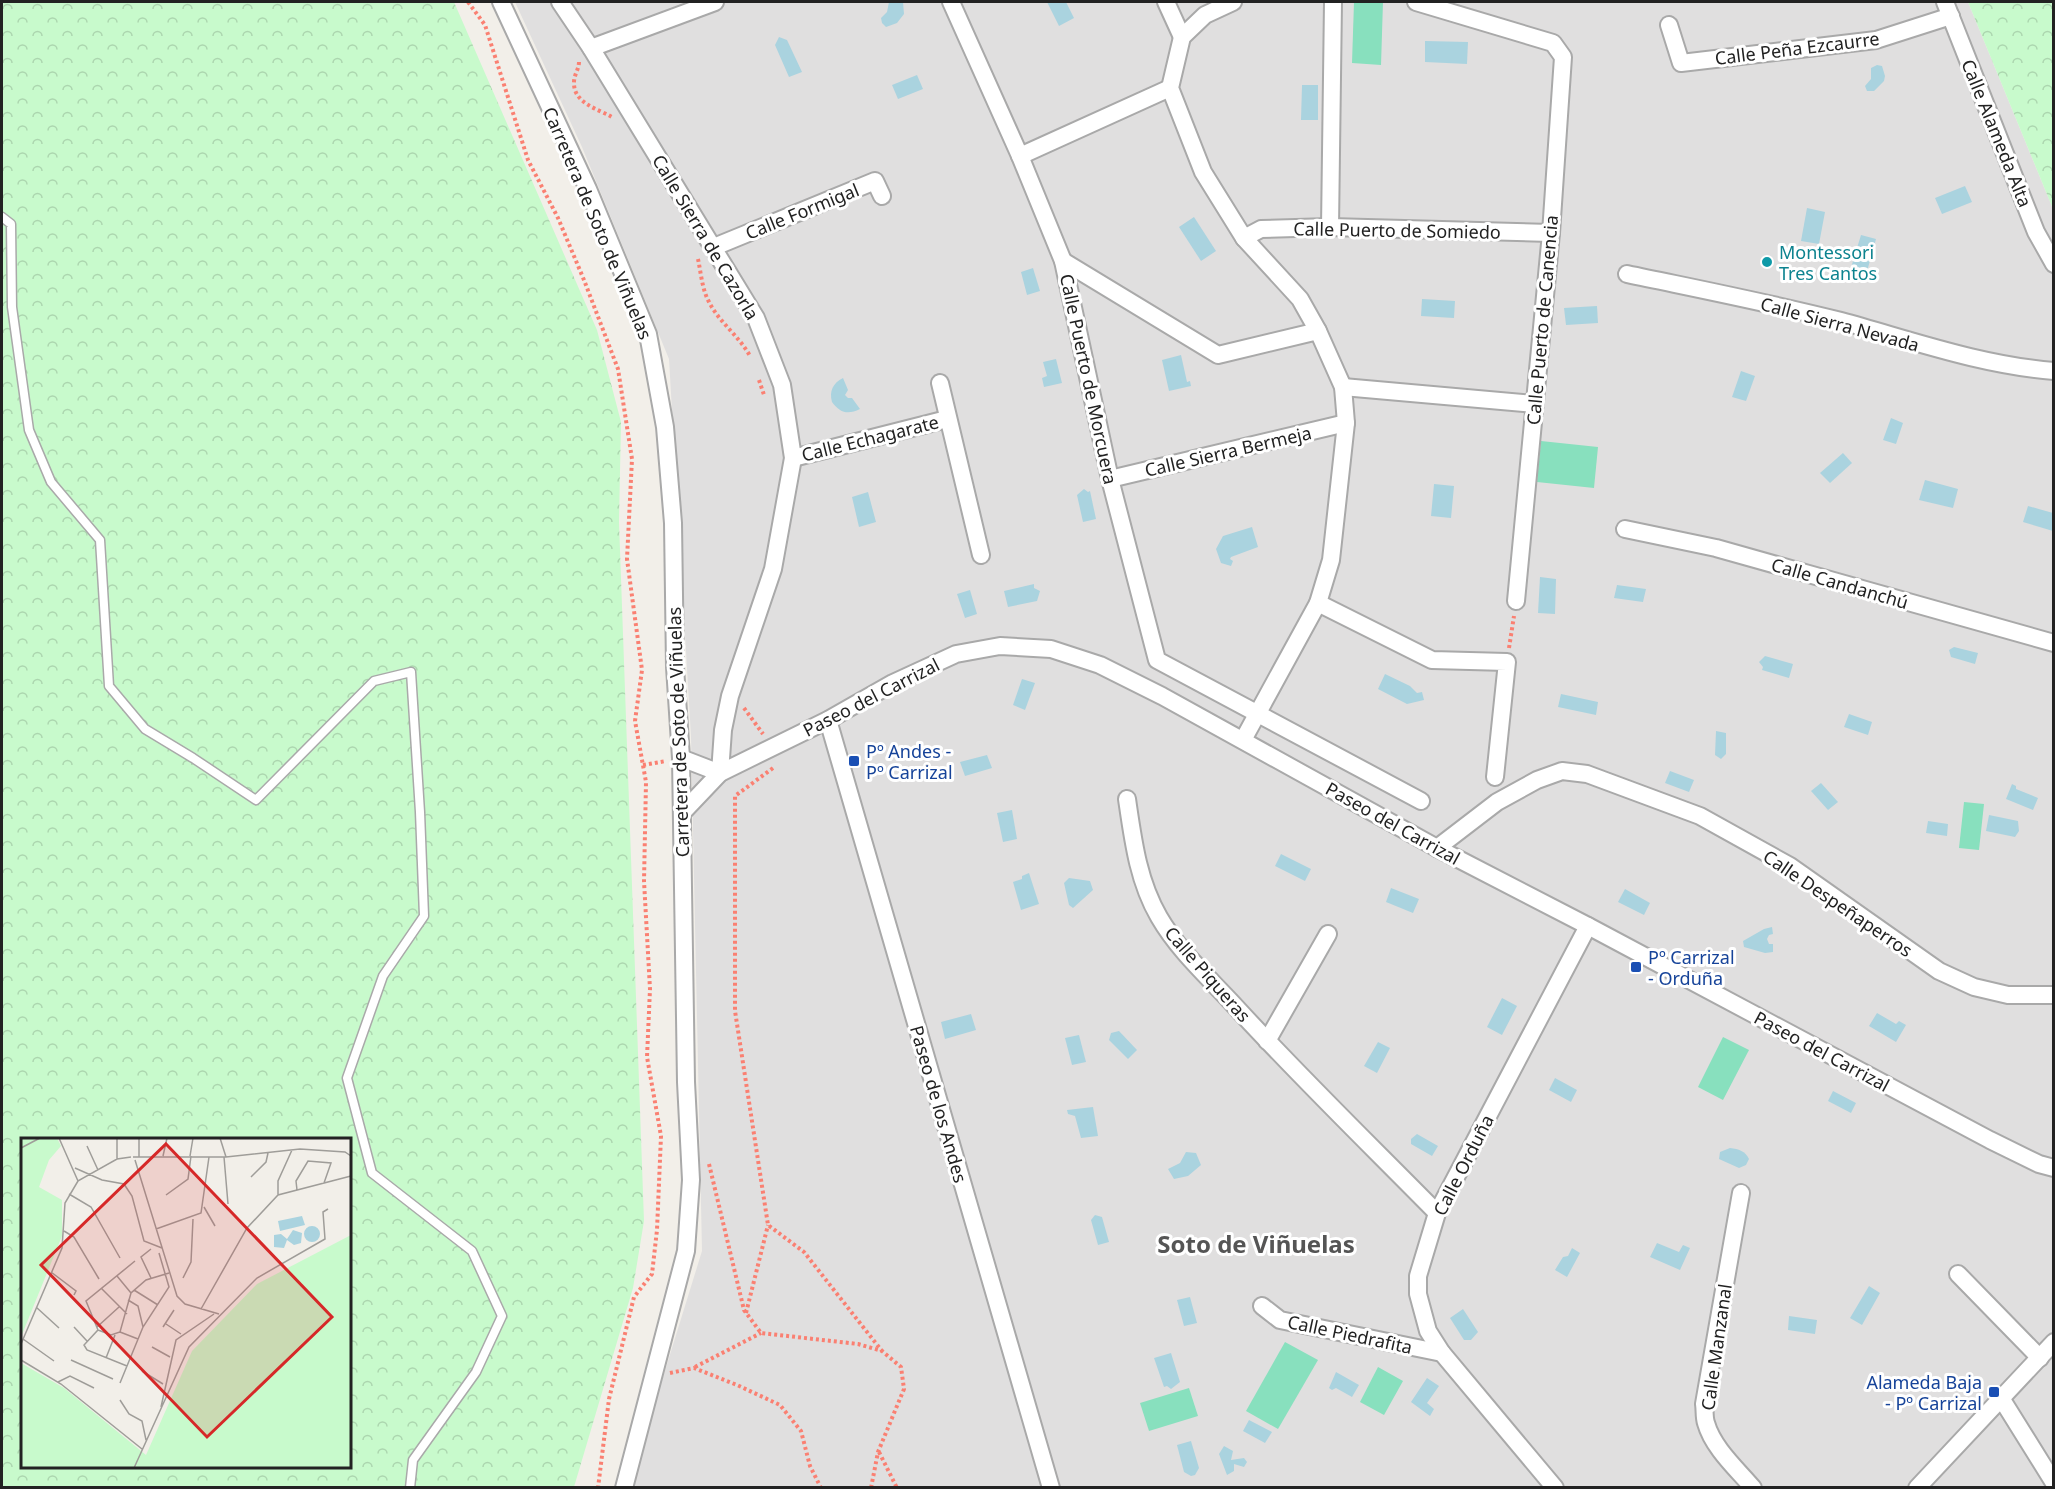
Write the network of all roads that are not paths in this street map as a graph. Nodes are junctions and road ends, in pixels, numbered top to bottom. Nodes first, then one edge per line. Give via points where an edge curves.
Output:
1 (501, 2) edge
2 (560, 2) edge
3 (714, 2) edge
4 (951, 2) edge
5 (1166, 2) edge
6 (1233, 2) edge
7 (1334, 2) edge
8 (1416, 2) edge
9 (1948, 9) edge
10 (1669, 25) dead end
11 (1182, 37) junction
12 (584, 51) junction
13 (1170, 88) junction
14 (1020, 156) junction
15 (882, 196) dead end
16 (2, 217) edge
17 (1330, 227) junction
18 (1551, 233) junction
19 (1244, 238) junction
20 (714, 247) junction
21 (1063, 261) junction
22 (2054, 264) edge
23 (1627, 274) dead end
24 (1318, 331) junction
25 (2054, 371) edge
26 (940, 383) dead end
27 (1343, 387) junction
28 (1534, 404) junction
29 (947, 419) junction
30 (1346, 423) junction
31 (793, 458) junction
32 (1110, 479) junction
33 (1624, 529) dead end
34 (981, 555) dead end
35 (1516, 601) road end
36 (1318, 603) junction
37 (2054, 643) edge
38 (1258, 713) junction
39 (828, 720) junction
40 (1243, 740) junction
41 (681, 758) junction
42 (720, 773) junction
43 (1495, 777) dead end
44 (1127, 799) dead end
45 (1422, 801) dead end
46 (682, 813) junction
47 (1437, 848) junction
48 (1588, 926) junction
49 (1328, 934) dead end
50 (2054, 995) edge
51 (1267, 1041) junction
52 (2054, 1168) edge
53 (1741, 1192) dead end
54 (1437, 1213) junction
55 (1958, 1274) dead end
56 (1262, 1306) dead end
57 (2054, 1342) edge
58 (1442, 1353) junction
59 (2040, 1358) junction
60 (2001, 1398) junction
61 (2054, 1483) edge
62 (410, 1488) edge
63 (624, 1488) edge
64 (1052, 1488) edge
65 (1556, 1488) edge
66 (1753, 1488) edge
67 (1917, 1488) edge

1 - 41 street, Carretera de Soto de Viñuelas via 588,189 648,334 665,426 673,523
2 - 12 street, Calle Sierra de Cazorla
3 - 12 street
4 - 14 street, Calle Puerto de Morcuera
5 - 11 street
6 - 11 street via 1205,15
7 - 17 street
8 - 18 street, Calle Puerto de Canencia via 1553,43 1563,57
9 - 10 street, Calle Peña Ezcaurre via 1876,40 1681,63
9 - 22 street, Calle Alameda Alta via 2036,232
11 - 13 street
12 - 20 street, Calle Sierra de Cazorla
13 - 14 street
13 - 19 street via 1203,172
14 - 21 street, Calle Puerto de Morcuera
15 - 20 street, Calle Formigal via 875,181
16 - 62 lane via 11,224 12,307 29,430 51,482 100,540 109,686 145,729 256,800 374,681 411,672 424,916 383,976 347,1078 372,1173 472,1251 502,1316 476,1372 413,1460
17 - 18 street, Calle Puerto de Somiedo
17 - 19 street, Calle Puerto de Somiedo via 1261,229
18 - 28 street, Calle Puerto de Canencia
19 - 24 street via 1300,299
20 - 31 street, Calle Sierra de Cazorla via 756,318 782,385
21 - 24 street via 1218,355
21 - 32 street, Calle Puerto de Morcuera
23 - 25 street, Calle Sierra Nevada via 1790,309 1931,348
24 - 27 street
26 - 29 street, Calle Echagarate
27 - 28 street
27 - 30 street
28 - 35 street, Calle Puerto de Canencia
29 - 31 street, Calle Echagarate
29 - 34 street, Calle Echagarate
30 - 32 street, Calle Sierra Bermeja
30 - 36 street via 1331,560
31 - 42 street, Calle Sierra de Cazorla via 773,569 730,696
32 - 38 street, Calle Puerto de Morcuera via 1157,660
33 - 37 street, Calle Candanchú via 1716,548
36 - 38 street
36 - 43 street via 1432,660 1507,662
38 - 40 street
38 - 45 street, Calle Puerto de Morcuera
39 - 40 street, Paseo del Carrizal via 893,683 956,654 1000,646 1051,649 1100,664
39 - 42 street, Paseo del Carrizal
39 - 64 street, Paseo de los Andes
40 - 47 street, Paseo del Carrizal
41 - 42 street
41 - 46 street, Carretera de Soto de Viñuelas
42 - 46 street, Paseo del Carrizal
44 - 51 street, Calle Piqueras via 1136,859 1159,917 1178,944
46 - 63 street, Carretera de Soto de Viñuelas via 690,1192 686,1251
47 - 48 street, Paseo del Carrizal
47 - 50 street, Calle Despeñaperros via 1497,802 1537,780 1562,771 1587,774 1700,816 1780,861 1939,971 1974,987 2008,995
48 - 52 street, Paseo del Carrizal via 1989,1140
48 - 54 street, Calle Orduña
49 - 51 street, Calle Piqueras
51 - 54 street, Calle Piqueras
53 - 66 street, Calle Manzanal via 1704,1404 1706,1424 1715,1441
54 - 58 street, Calle Orduña via 1418,1276 1418,1294 1428,1331
55 - 59 street
56 - 58 street, Calle Piedrafita via 1280,1320
57 - 59 street
58 - 65 street, Calle Orduña
59 - 60 street
60 - 61 street
60 - 67 street

